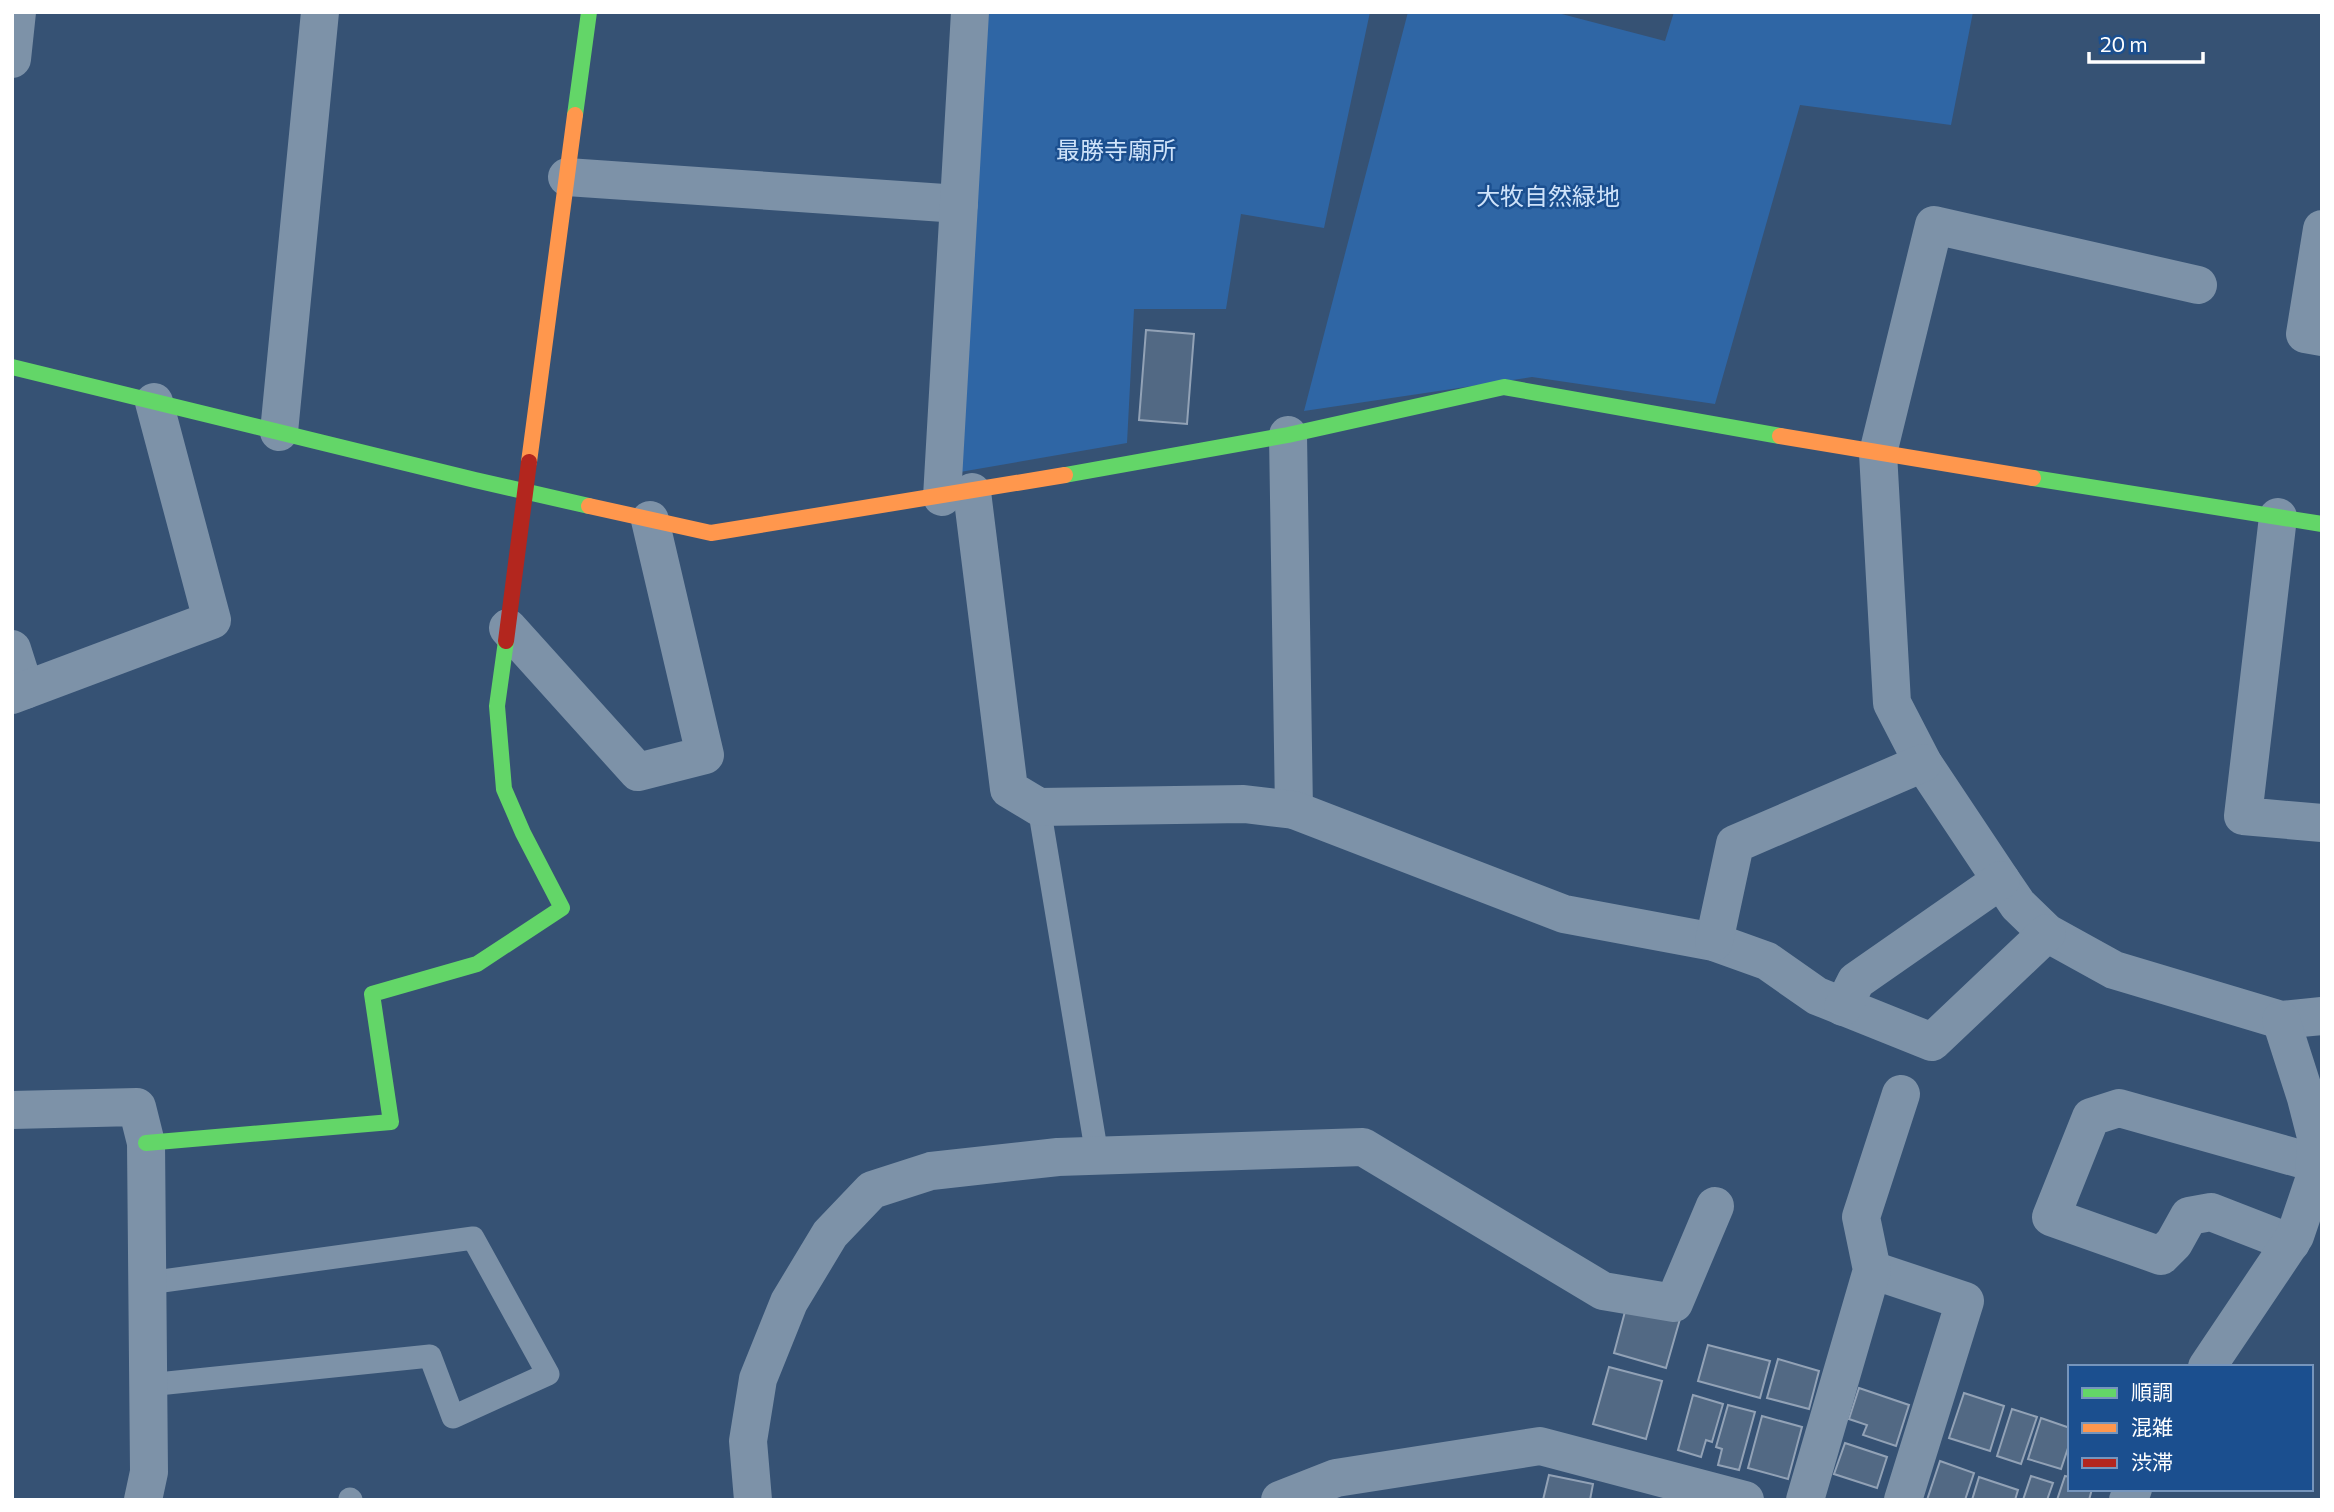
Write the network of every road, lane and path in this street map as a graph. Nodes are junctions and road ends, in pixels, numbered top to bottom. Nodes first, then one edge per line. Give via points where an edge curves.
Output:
1 (17, 12) edge
2 (320, 12) edge
3 (589, 12) edge
4 (970, 12) edge
5 (12, 59) edge
6 (567, 177) junction
7 (959, 204) junction
8 (2322, 229) edge
9 (2199, 285) dead end
10 (2322, 337) edge
11 (12, 367) edge
12 (154, 402) junction
13 (279, 432) junction
14 (1287, 435) junction
15 (1878, 453) junction
16 (527, 492) junction
17 (957, 495) junction
18 (2278, 517) junction
19 (650, 520) junction
20 (2322, 524) edge
21 (508, 628) junction
22 (12, 649) edge
23 (18, 692) edge
24 (1923, 764) junction
25 (1039, 807) junction
26 (1294, 810) junction
27 (2322, 823) edge
28 (2001, 880) junction
29 (2047, 933) junction
30 (1714, 942) junction
31 (1843, 1007) junction
32 (2322, 1016) edge
33 (2281, 1020) junction
34 (1901, 1094) dead end
35 (12, 1110) edge
36 (146, 1143) junction
37 (1097, 1156) junction
38 (2315, 1163) junction
39 (1715, 1206) dead end
40 (2291, 1243) junction
41 (1872, 1270) junction
42 (148, 1283) junction
43 (2208, 1365) edge
44 (148, 1385) junction
45 (1739, 1499) edge
46 (143, 1500) edge
47 (753, 1500) edge
48 (1280, 1500) edge
49 (1805, 1500) edge
50 (1903, 1500) edge

1 - 5 street
2 - 13 street
3 - 6 street
4 - 7 street
6 - 7 street
6 - 16 street
7 - 17 street
8 - 10 street via 2305,334
9 - 15 street via 1934,225
11 - 12 street
12 - 13 street
12 - 23 street via 212,620
13 - 16 street
14 - 15 street via 1504,387
14 - 17 street
14 - 26 street
15 - 18 street
15 - 24 street via 1892,703
16 - 19 street
16 - 21 street
17 - 19 street via 711,533
17 - 25 street via 1009,789
18 - 20 street
18 - 27 street via 2244,816
19 - 21 street via 705,755 638,772
21 - 36 street via 497,706 504,789 562,908 477,964 372,994 391,1122
22 - 23 street
24 - 28 street
24 - 30 street via 1735,844
25 - 26 street via 1244,804
25 - 37 lane
26 - 30 street via 1564,914
28 - 29 street via 2018,905
28 - 31 street via 1856,981
29 - 31 street via 1932,1042
29 - 33 street via 2114,970
30 - 31 street via 1767,961 1817,996
32 - 33 street
33 - 38 street via 2316,1137
34 - 41 street via 1861,1217
35 - 36 street via 137,1107
36 - 42 street
37 - 39 street via 1363,1147 1603,1291 1674,1303
37 - 47 street via 931,1171 872,1190 830,1234 789,1302 758,1379 748,1441
38 - 40 street via 2315,1180
38 - 40 street via 2119,1108 2091,1117 2050,1217 2161,1256 2189,1216 2211,1212
40 - 43 street
41 - 49 street
41 - 50 street via 1965,1301
42 - 44 street
42 - 44 lane via 473,1238 548,1374 453,1417 430,1356
44 - 46 street via 149,1472
45 - 48 street via 1541,1446 1336,1478

